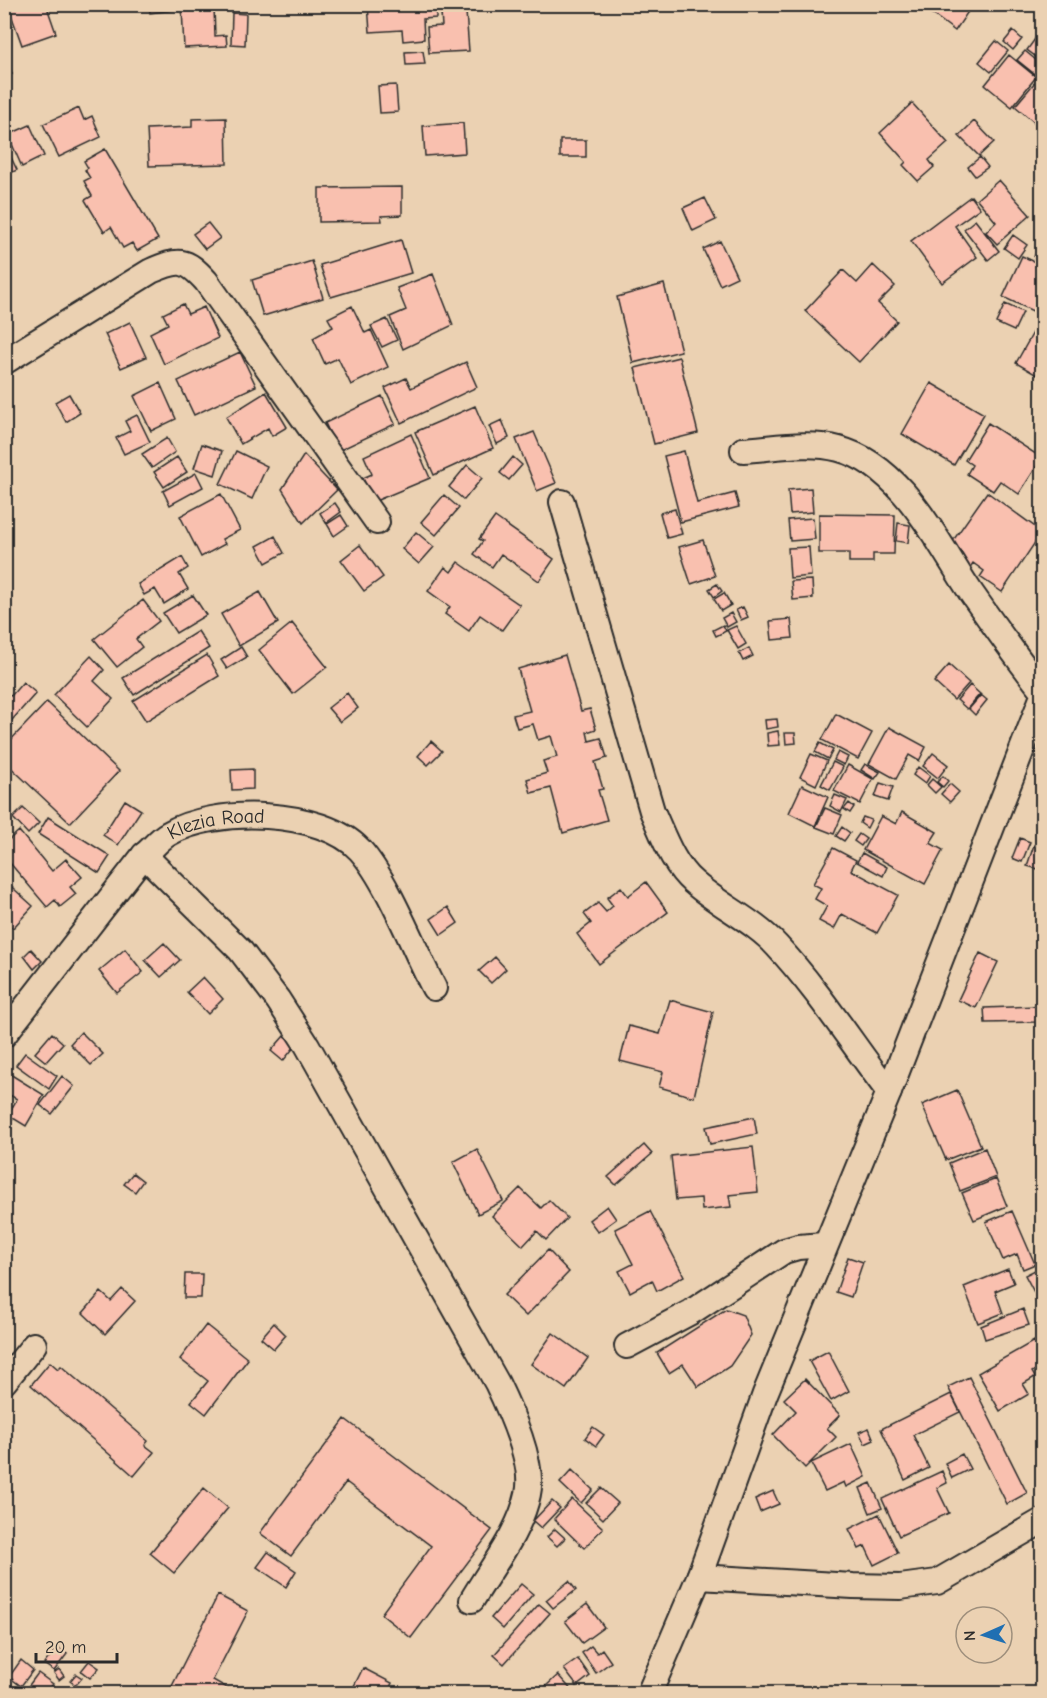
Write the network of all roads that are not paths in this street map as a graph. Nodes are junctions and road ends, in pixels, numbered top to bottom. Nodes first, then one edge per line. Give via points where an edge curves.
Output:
1 (4, 362) edge
2 (743, 450) dead end
3 (562, 502) dead end
4 (377, 522) dead end
5 (1042, 690) edge
6 (1042, 698) edge
7 (144, 855) junction
8 (434, 988) dead end
9 (4, 1035) edge
10 (889, 1092) junction
11 (824, 1245) junction
12 (34, 1345) dead end
13 (627, 1346) dead end
14 (4, 1382) edge
15 (1042, 1521) edge
16 (699, 1577) junction
17 (472, 1599) dead end
18 (649, 1694) edge

1 - 4 street via 151,271 183,261 206,281
2 - 5 street via 809,445 839,449 866,461 887,477 910,502
3 - 10 street via 652,812 670,852 691,881 776,944
6 - 10 street
7 - 8 street, Klezia Road via 168,834 194,823 223,819 260,815 296,820 330,831 359,849 378,876
7 - 9 street, Klezia Road
7 - 17 street via 240,950 278,1000 307,1045 515,1421 526,1457 529,1491 519,1522
10 - 11 street
11 - 13 street via 784,1251 691,1312
11 - 16 street
12 - 14 street
15 - 16 street via 924,1586
16 - 18 street

